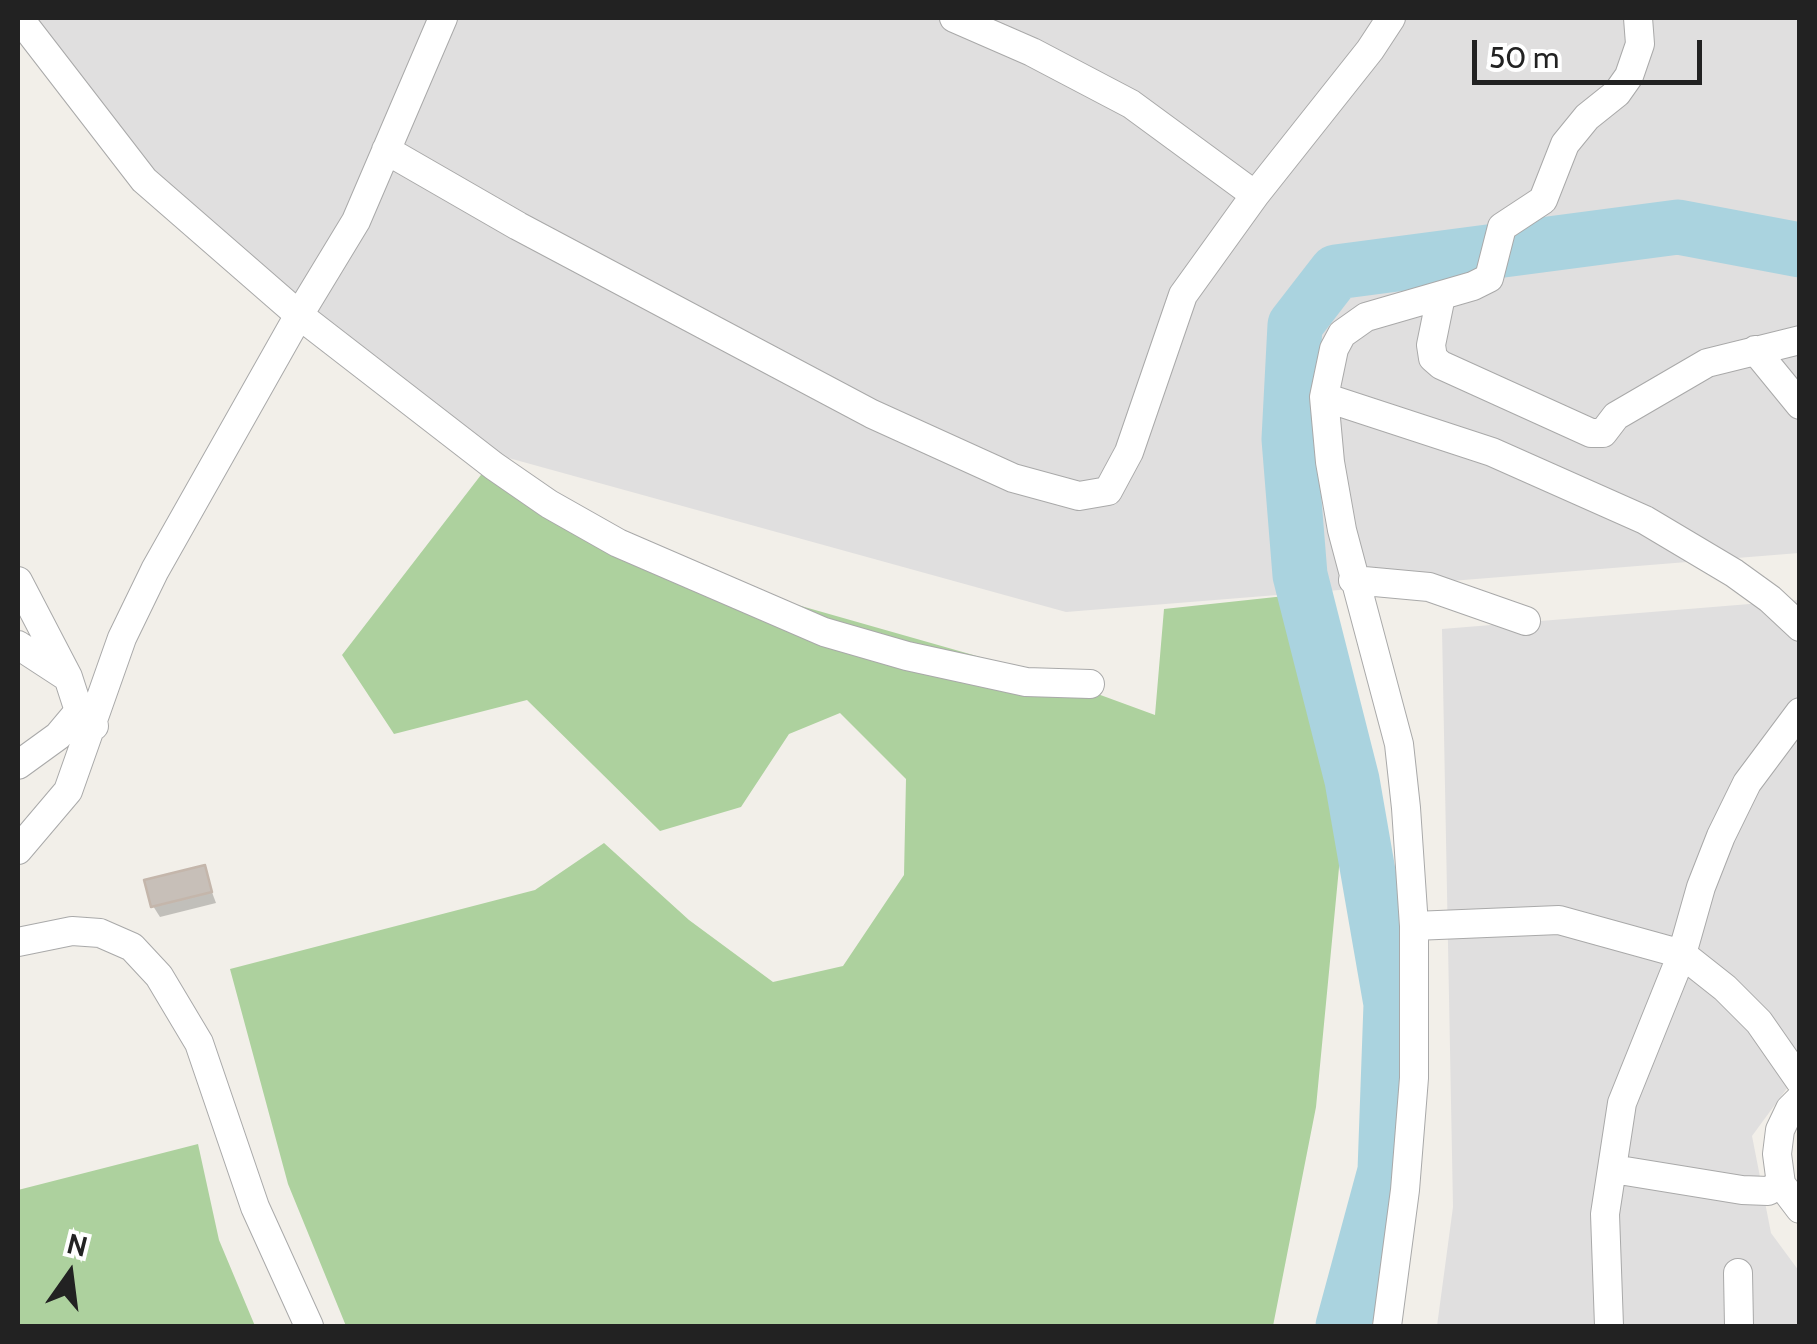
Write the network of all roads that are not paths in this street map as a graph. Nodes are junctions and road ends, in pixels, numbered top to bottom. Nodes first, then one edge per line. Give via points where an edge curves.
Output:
1 (21, 18) edge
2 (443, 18) edge
3 (954, 18) edge
4 (1391, 18) edge
5 (1638, 18) edge
6 (386, 150) junction
7 (1254, 195) junction
8 (1441, 296) junction
9 (299, 315) junction
10 (1800, 340) edge
11 (1755, 350) junction
12 (1324, 397) junction
13 (1800, 405) edge
14 (18, 580) edge
15 (1353, 580) junction
16 (1526, 621) dead end
17 (1800, 626) edge
18 (18, 645) edge
19 (68, 677) junction
20 (1090, 684) dead end
21 (1800, 712) edge
22 (86, 718) junction
23 (18, 765) edge
24 (18, 850) edge
25 (1414, 926) junction
26 (18, 942) edge
27 (1682, 954) junction
28 (1800, 1081) edge
29 (1800, 1099) edge
30 (1613, 1169) junction
31 (1781, 1184) junction
32 (1800, 1209) edge
33 (1738, 1273) dead end
34 (308, 1326) edge
35 (1387, 1326) edge
36 (1609, 1326) edge
37 (1739, 1326) edge

1 - 9 street via 144,180
2 - 6 street
3 - 7 street via 1131,104
4 - 7 street
5 - 8 street via 1640,44 1629,76 1565,144 1543,200 1506,224 1492,273
6 - 7 street via 872,414 1012,478 1079,496 1108,491 1129,452 1183,295
6 - 9 street via 356,222
8 - 11 street via 1433,358 1591,433 1602,433 1616,416 1694,370
8 - 12 street via 1366,317 1342,334
9 - 20 street via 494,466 618,543 824,632 1026,682
9 - 22 street via 155,570
10 - 11 street
11 - 13 street
12 - 15 street
12 - 17 street via 1492,452 1645,520 1734,573
14 - 19 street
15 - 16 street via 1429,587
15 - 25 street via 1398,744
18 - 19 street
19 - 22 street
21 - 27 street via 1747,783 1702,887
22 - 23 street
22 - 24 street via 68,791
25 - 27 street via 1559,920
25 - 35 street via 1414,1078
26 - 34 street via 72,931 100,933 132,947 159,976 200,1044 255,1207
27 - 28 street via 1759,1022
27 - 30 street via 1622,1103
29 - 31 street via 1780,1130
30 - 31 street via 1742,1190
30 - 36 street via 1605,1214
31 - 32 street
33 - 37 street

